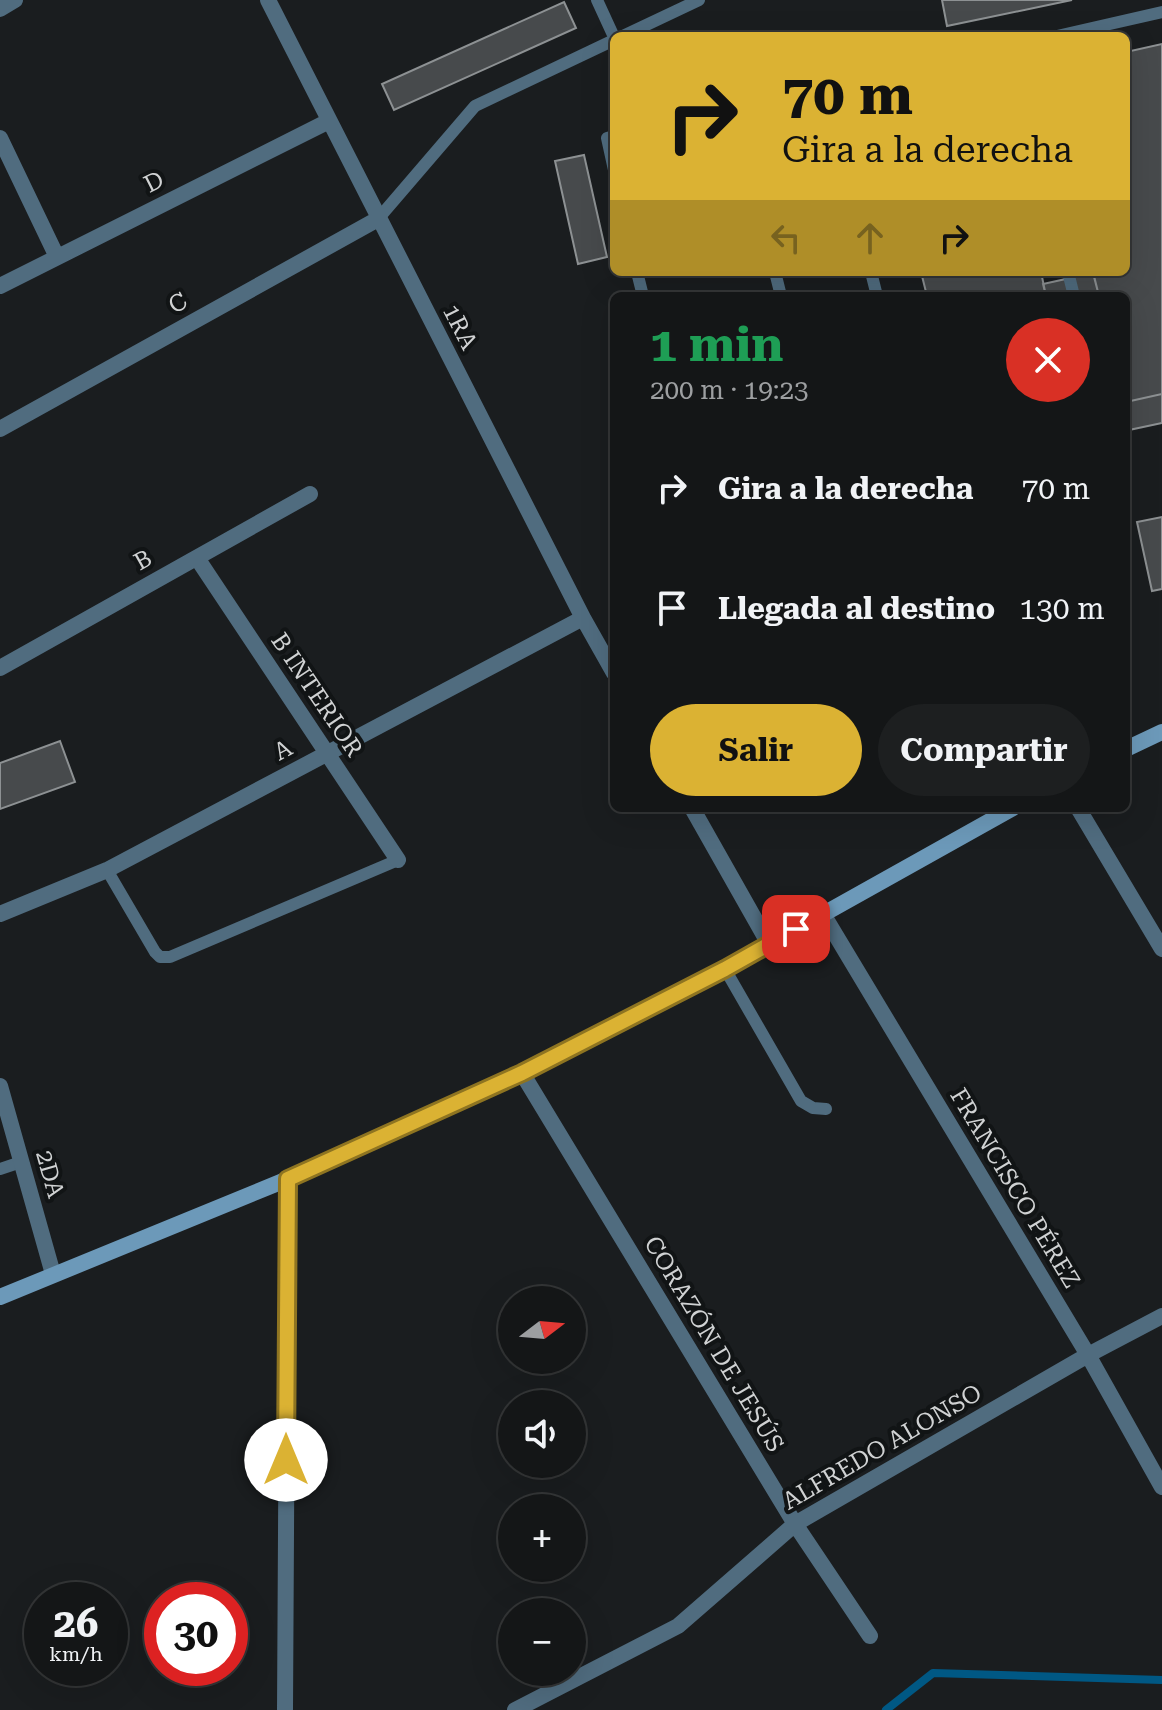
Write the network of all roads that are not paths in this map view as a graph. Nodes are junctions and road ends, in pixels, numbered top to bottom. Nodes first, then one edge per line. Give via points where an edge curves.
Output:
1 (15, 0) edge
2 (268, 0) edge
3 (597, 0) edge
4 (699, 0) edge
5 (0, 9) edge
6 (1162, 12) edge
7 (611, 32) edge
8 (631, 32) edge
9 (1074, 32) edge
10 (610, 41) edge
11 (329, 121) junction
12 (0, 138) edge
13 (378, 219) junction
14 (57, 257) junction
15 (0, 286) edge
16 (0, 429) edge
17 (310, 494) dead end
18 (197, 558) junction
19 (583, 618) junction
20 (2, 664) edge
21 (610, 666) edge
22 (1162, 732) edge
23 (1130, 747) edge
24 (327, 754) junction
25 (694, 812) edge
26 (1006, 812) edge
27 (1080, 812) edge
28 (398, 860) joint
29 (107, 870) junction
30 (0, 914) edge
31 (823, 914) junction
32 (769, 944) junction
33 (1162, 949) edge
34 (725, 969) junction
35 (522, 1073) junction
36 (0, 1086) edge
37 (826, 1109) dead end
38 (21, 1162) junction
39 (0, 1169) edge
40 (288, 1179) junction
41 (53, 1274) junction
42 (0, 1297) edge
43 (1162, 1316) edge
44 (1088, 1355) junction
45 (1162, 1487) edge
46 (795, 1524) junction
47 (870, 1636) dead end
48 (285, 1710) edge
49 (515, 1710) edge

1 - 5 street
2 - 11 street, 1RA
3 - 7 lane
4 - 8 lane
6 - 9 lane
10 - 13 lane via 475,106
11 - 13 street, 1RA
11 - 14 street, D
12 - 14 street
13 - 16 street, C
13 - 19 street, 1RA
14 - 15 street, D
17 - 18 street, B
18 - 20 street, B
18 - 24 street, B INTERIOR
19 - 21 street, 1RA
19 - 24 street, A
22 - 23 main road
24 - 28 street, B INTERIOR
24 - 29 street, A
25 - 32 street
26 - 31 main road
27 - 33 street
28 - 29 lane via 170,957 155,952
29 - 30 street, A
31 - 32 main road
31 - 44 street, FRANCISCO PÉREZ
32 - 34 main road
34 - 35 main road
34 - 37 lane via 801,1101
35 - 40 main road
35 - 46 street, CORAZÓN DE JESÚS
36 - 38 street, 2DA
38 - 39 lane
38 - 41 street, 2DA
40 - 41 main road
40 - 48 street
41 - 42 main road
43 - 44 street, ALFREDO ALONSO
44 - 45 street, FRANCISCO PÉREZ
44 - 46 street, ALFREDO ALONSO
46 - 47 street, CORAZÓN DE JESÚS
46 - 49 street, ALFREDO ALONSO via 678,1626

